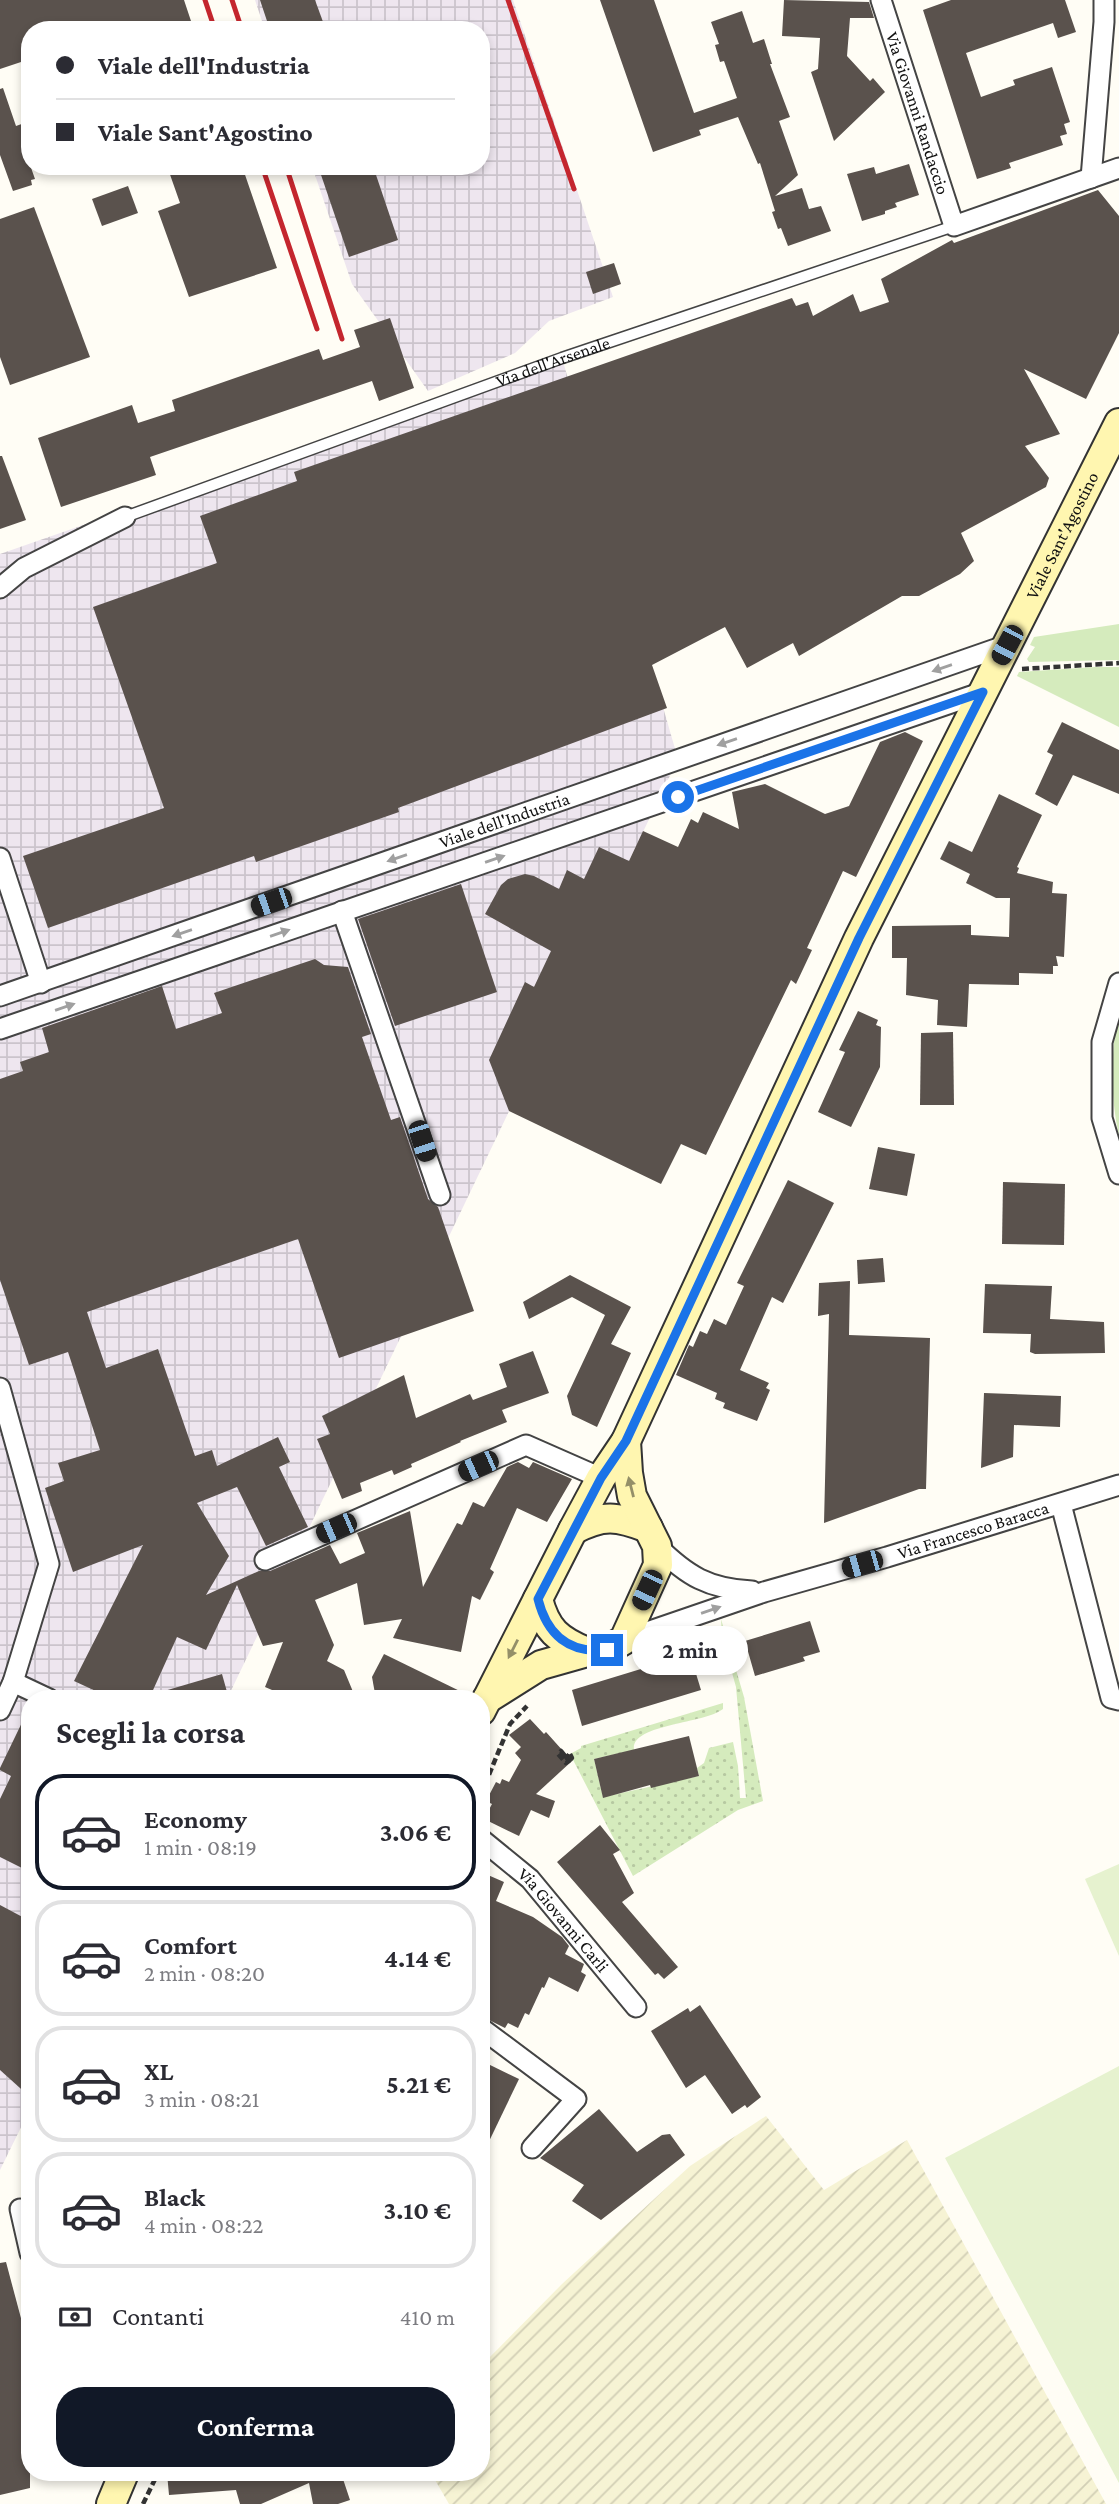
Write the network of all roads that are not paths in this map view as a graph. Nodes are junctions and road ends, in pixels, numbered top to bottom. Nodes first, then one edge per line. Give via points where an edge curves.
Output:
1 (1104, 0) edge
2 (885, 1) edge
3 (1119, 168) edge
4 (1091, 178) junction
5 (954, 226) junction
6 (1119, 423) edge
7 (125, 517) joint
8 (0, 588) edge
9 (1007, 645) junction
10 (988, 681) junction
11 (0, 858) edge
12 (342, 911) junction
13 (41, 983) junction
14 (1119, 983) edge
15 (0, 996) edge
16 (0, 1029) edge
17 (1119, 1174) edge
18 (440, 1195) dead end
19 (0, 1388) edge
20 (626, 1441) junction
21 (601, 1478) junction
22 (1119, 1485) edge
23 (1061, 1504) junction
24 (573, 1530) junction
25 (653, 1537) junction
26 (265, 1560) dead end
27 (764, 1592) junction
28 (538, 1599) junction
29 (624, 1640) junction
30 (586, 1652) junction
31 (13, 1682) junction
32 (30, 1690) edge
33 (490, 1693) edge
34 (1119, 1700) edge
35 (490, 1701) edge
36 (0, 1710) edge
37 (490, 1846) edge
38 (636, 2007) dead end
39 (490, 2035) edge
40 (532, 2148) dead end
41 (20, 2209) dead end
42 (21, 2213) edge
43 (121, 2481) edge
44 (111, 2504) edge

1 - 4 street
2 - 5 street, Via Giovanni Randaccio
3 - 4 street, Via dell'Arsenale
4 - 5 street, Via dell'Arsenale
5 - 7 lane, Via dell'Arsenale via 562,358
6 - 9 main road, Viale Sant'Agostino
7 - 8 street, Via dell'Arsenale via 23,568
9 - 10 main road, Viale Sant'Agostino
9 -> 13 street, Viale dell'Industria
12 -> 10 street, Viale dell'Industria
10 - 20 main road, Viale Sant'Agostino via 859,938
11 - 13 street
16 -> 12 street, Viale dell'Industria
12 - 18 street
13 - 15 street, Viale dell'Industria
14 - 17 street via 1102,1042 1102,1118
19 - 31 street via 49,1564
20 - 21 main road, Viale Sant'Agostino
25 -> 20 main road, Viale Sant'Agostino via 632,1496
21 - 24 main road, Viale Sant'Agostino
21 - 26 street via 526,1445
22 - 23 street, Via Francesco Baracca
23 - 27 street, Via Francesco Baracca
23 - 34 street, Via Francesco Baracca via 1111,1698
24 - 25 main road via 606,1517 628,1521
24 - 28 main road, Viale Sant'Agostino
25 - 27 street, Via Francesco Baracca via 679,1569 702,1581 729,1590
25 - 29 main road via 659,1565
29 -> 27 street, Via Francesco Baracca
28 - 30 main road via 542,1615 556,1635
28 -> 33 main road, Viale Sant'Agostino
29 - 30 main road, Viale Sant'Agostino via 607,1650
30 - 35 main road, Viale Sant'Agostino via 541,1665
31 - 32 street
31 - 36 street
37 - 38 street, Via Giovanni Carli via 530,1879
39 - 40 street via 576,2099
41 - 42 street
43 - 44 main road

